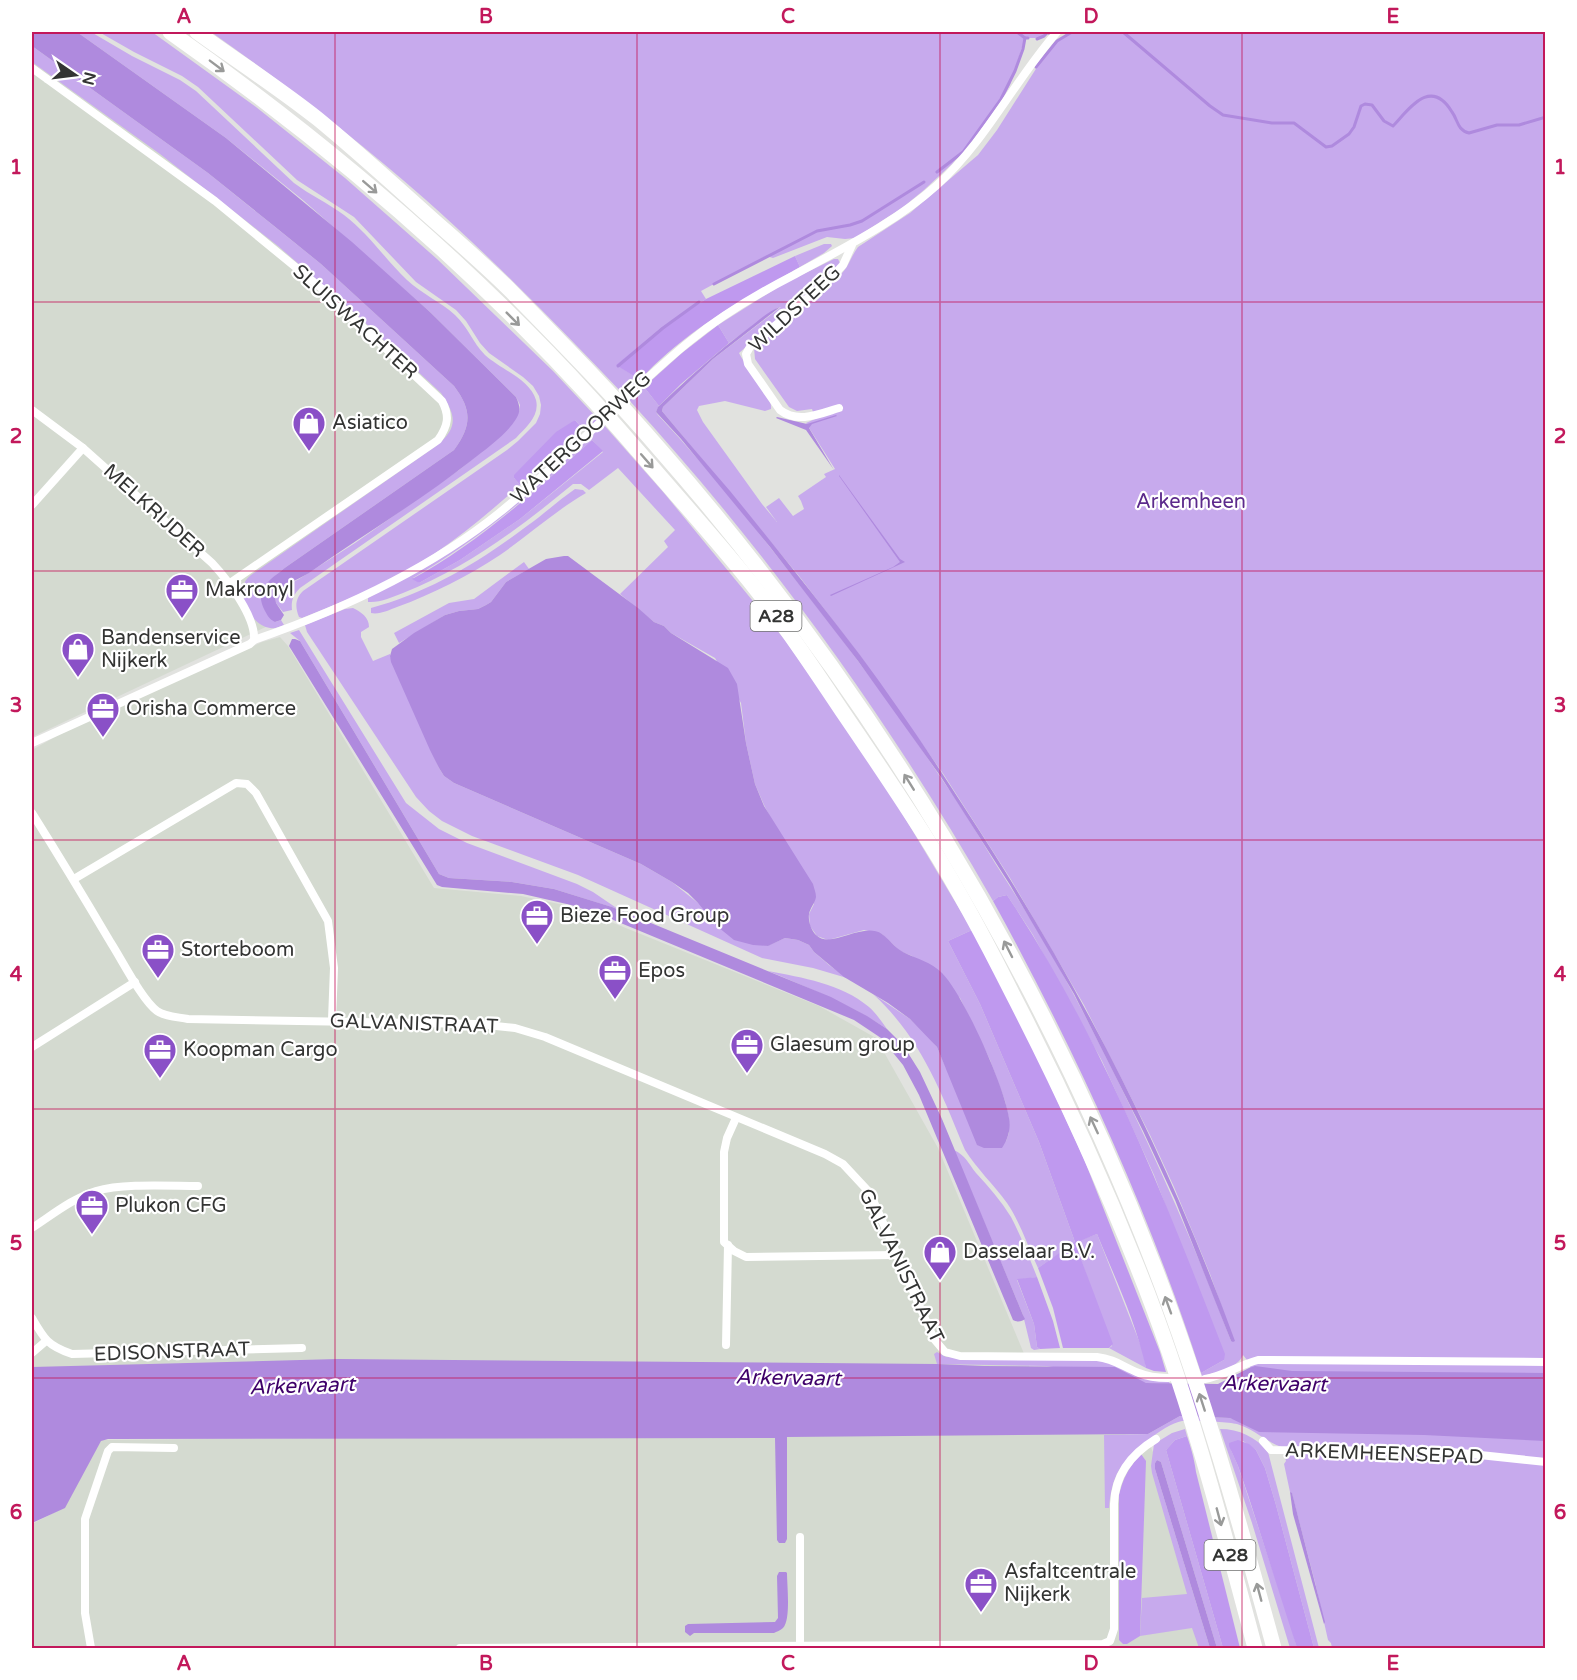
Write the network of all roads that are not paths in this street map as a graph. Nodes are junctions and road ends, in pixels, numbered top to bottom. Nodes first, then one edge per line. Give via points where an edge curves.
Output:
1 (170, 32) edge
2 (197, 32) edge
3 (1057, 32) edge
4 (32, 68) edge
5 (852, 245) junction
6 (839, 408) dead end
7 (32, 410) edge
8 (83, 448) junction
9 (32, 504) edge
10 (230, 583) junction
11 (254, 640) junction
12 (32, 743) edge
13 (32, 813) edge
14 (74, 879) junction
15 (135, 982) junction
16 (332, 1020) junction
17 (32, 1047) edge
18 (736, 1118) junction
19 (198, 1186) dead end
20 (32, 1228) edge
21 (728, 1245) junction
22 (897, 1255) junction
23 (32, 1318) edge
24 (46, 1341) junction
25 (726, 1345) dead end
26 (302, 1348) dead end
27 (32, 1353) edge
28 (1545, 1362) edge
29 (1168, 1378) dead end
30 (1204, 1379) dead end
31 (1156, 1439) dead end
32 (1263, 1441) dead end
33 (174, 1448) dead end
34 (1545, 1462) edge
35 (800, 1537) dead end
36 (800, 1647) junction
37 (91, 1648) edge
38 (460, 1648) edge
39 (678, 1648) edge
40 (1255, 1648) edge
41 (1274, 1648) edge

1 -> 40 highway, A28 via 359,177 460,267 590,396 758,591 822,681 932,847 1038,1044 1096,1166 1139,1270 1199,1443
41 -> 2 highway, A28 via 1216,1444 1156,1269 1114,1168 1002,938 888,749 826,659 725,527 604,387 508,288 317,118
3 - 5 street, WATERGOORWEG via 1031,62 974,147 937,186
4 - 10 street, SLUISWACHTER via 233,215 321,288 446,408 448,420 438,440
5 - 6 street, WILDSTEEG via 843,265 831,278 750,347 746,358 786,414 809,417
5 - 11 street, WATERGOORWEG via 786,279 708,327 469,536 360,598
7 - 8 street, MELKRIJDER
8 - 9 street
8 - 10 street, MELKRIJDER
10 - 11 street, MELKRIJDER via 250,619
11 - 12 street, WATERGOORWEG
13 - 14 street, GALVANISTRAAT
14 - 15 street, GALVANISTRAAT
14 - 16 street via 236,783 247,784 256,793 328,921 334,968
15 - 16 street, GALVANISTRAAT via 149,1004 173,1017
15 - 17 street
16 - 18 street, GALVANISTRAAT via 515,1028
18 - 21 street via 724,1152 724,1242
18 - 22 street, GALVANISTRAAT via 843,1164 870,1193
19 - 20 street via 95,1191
21 - 22 street via 746,1257
21 - 25 street
22 - 29 street, GALVANISTRAAT via 934,1339 945,1352 960,1356 1097,1357 1146,1376
23 - 24 street
24 - 26 street, EDISONSTRAAT via 72,1354
24 - 27 street
28 - 30 street via 1258,1360
31 - 36 street via 1135,1453 1121,1473 1116,1489 1114,1629 1108,1642
32 - 34 street, ARKEMHEENSEPAD via 1271,1450 1442,1451
33 - 37 street via 112,1447 108,1451 85,1519 85,1613
35 - 36 street
36 - 39 street
38 - 39 street

